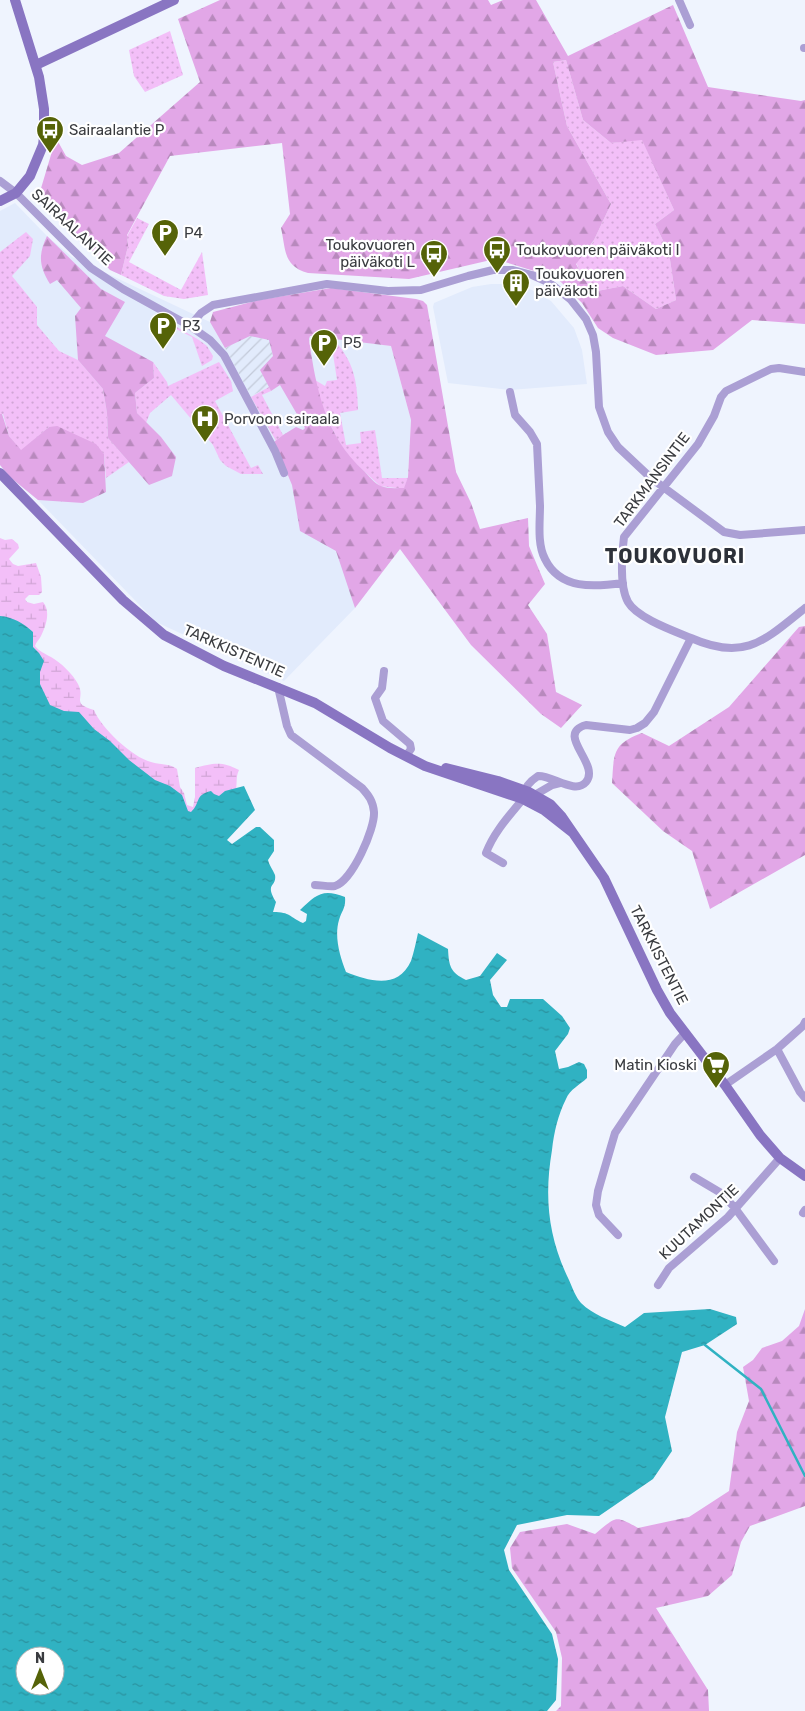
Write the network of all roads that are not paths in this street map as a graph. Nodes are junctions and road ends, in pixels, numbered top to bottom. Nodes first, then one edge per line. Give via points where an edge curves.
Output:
1 (15, 0) edge
2 (174, 0) edge
3 (679, 0) edge
4 (690, 24) dead end
5 (36, 65) junction
6 (0, 181) edge
7 (16, 193) junction
8 (0, 201) edge
9 (190, 326) junction
10 (805, 372) edge
11 (510, 392) dead end
12 (0, 473) edge
13 (284, 473) dead end
14 (664, 487) junction
15 (805, 530) edge
16 (623, 583) junction
17 (805, 608) edge
18 (691, 638) junction
19 (384, 671) dead end
20 (278, 687) junction
21 (411, 758) junction
22 (560, 783) junction
23 (524, 794) junction
24 (536, 796) junction
25 (572, 832) junction
26 (503, 863) dead end
27 (315, 884) dead end
28 (805, 1022) edge
29 (685, 1033) junction
30 (777, 1049) junction
31 (725, 1085) junction
32 (805, 1098) edge
33 (780, 1158) junction
34 (805, 1176) edge
35 (694, 1177) dead end
36 (735, 1208) junction
37 (618, 1235) dead end
38 (774, 1261) dead end
39 (658, 1285) dead end

1 - 5 street
2 - 5 street
3 - 4 street
5 - 7 street via 44,108 44,145 30,176
6 - 7 street, SAIRAALANTIE
7 - 8 street
7 - 9 street, SAIRAALANTIE via 91,268
9 - 13 street, SAIRAALANTIE via 224,355
9 - 14 street via 213,304 327,284 388,291 421,290 493,270 513,270 532,275 550,283 586,319 596,352 599,407 608,432 618,448
10 - 14 street, TARKMANSINTIE via 772,369 726,391 698,444
11 - 16 street via 516,415 537,444 540,539 544,559 556,574 572,584
12 - 20 street, TARKKISTENTIE via 123,600 164,635 224,666
14 - 15 street via 724,532 740,535
14 - 16 street, TARKMANSINTIE via 624,537
16 - 18 street, TARKMANSINTIE via 628,602 640,614
17 - 18 street, TARKMANSINTIE via 768,638 754,645 724,648
18 - 22 street via 650,718 630,730 592,725 580,727 574,736 588,766 588,778 580,786
19 - 21 street via 382,688 375,698 378,710 382,721 410,744
20 - 21 street, TARKKISTENTIE via 315,703
20 - 27 street via 291,735 362,788 371,798 374,812 372,826 344,881 334,886
21 - 23 street, TARKKISTENTIE via 490,779
22 - 23 street via 553,778 538,776
22 - 24 street
23 - 24 street, TARKKISTENTIE
23 - 25 street, TARKKISTENTIE
23 - 26 street via 492,839 486,853
24 - 25 street, TARKKISTENTIE via 562,816
25 - 29 street, TARKKISTENTIE via 604,878 657,990
28 - 30 street
29 - 31 street, TARKKISTENTIE
29 - 37 street via 614,1132 596,1206 599,1215
30 - 31 street
30 - 32 street
31 - 33 street, TARKKISTENTIE via 752,1125
33 - 34 street, TARKKISTENTIE
33 - 36 street, KUUTAMONTIE
35 - 36 street via 721,1193
36 - 38 street
36 - 39 street, KUUTAMONTIE via 719,1227 669,1268

